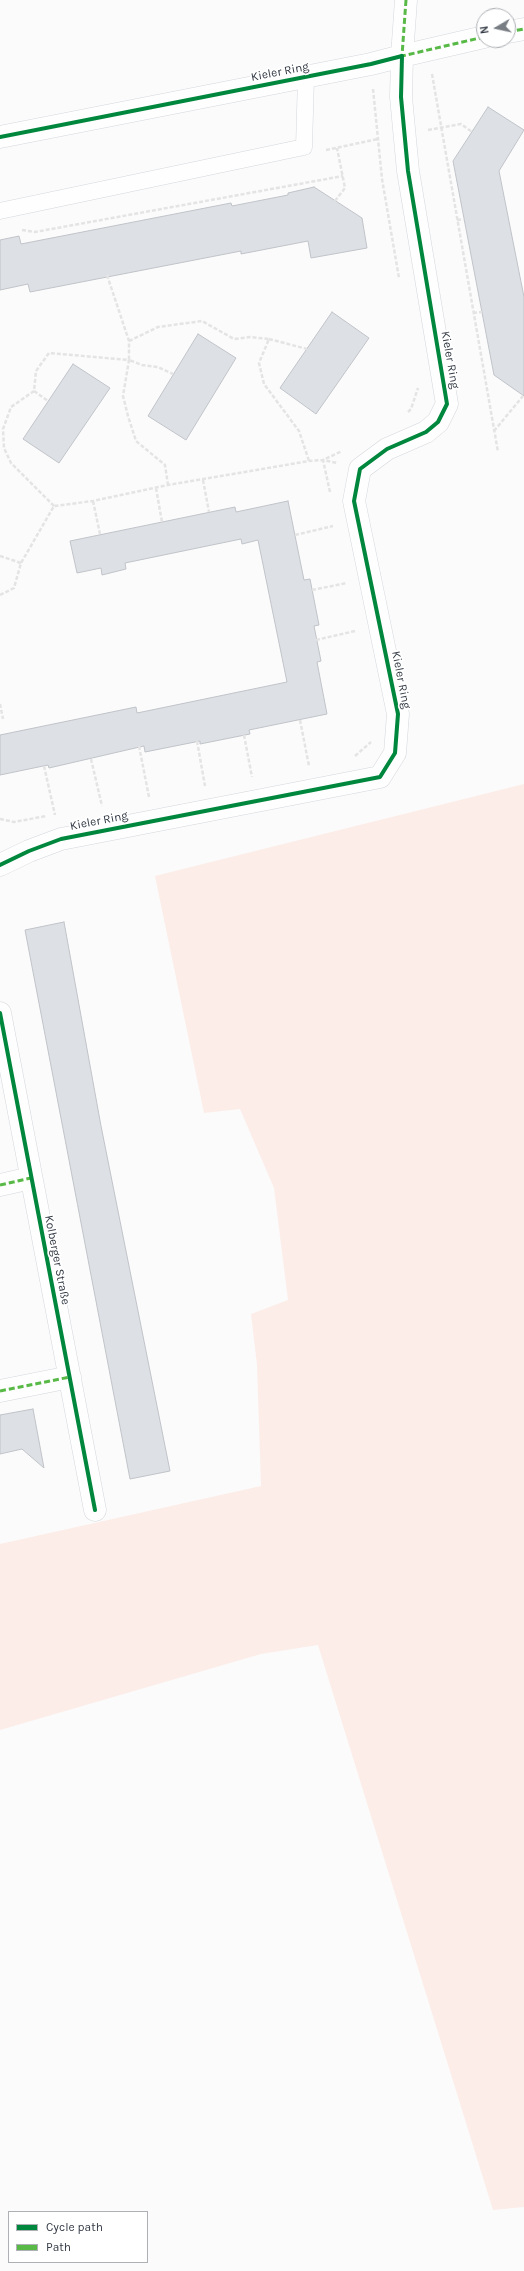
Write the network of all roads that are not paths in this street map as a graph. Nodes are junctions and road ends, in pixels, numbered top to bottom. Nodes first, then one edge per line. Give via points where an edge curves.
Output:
1 (406, 0) edge
2 (476, 39) edge
3 (402, 56) junction
4 (306, 77) junction
5 (0, 137) edge
6 (0, 211) edge
7 (0, 865) edge
8 (0, 1013) edge
9 (32, 1178) junction
10 (0, 1185) edge
11 (70, 1377) junction
12 (0, 1391) edge
13 (95, 1510) dead end

1 - 3 street
2 - 3 street
3 - 4 street, Kieler Ring
3 - 7 street, Kieler Ring via 401,97 408,171 447,404 438,422 426,432 387,449 360,469 354,501 398,714 395,753 380,777 61,839
4 - 5 street, Kieler Ring
4 - 6 lane via 304,147
8 - 9 street, Kolberger Straße
9 - 10 street
9 - 11 street, Kolberger Straße
11 - 12 street
11 - 13 street, Kolberger Straße

